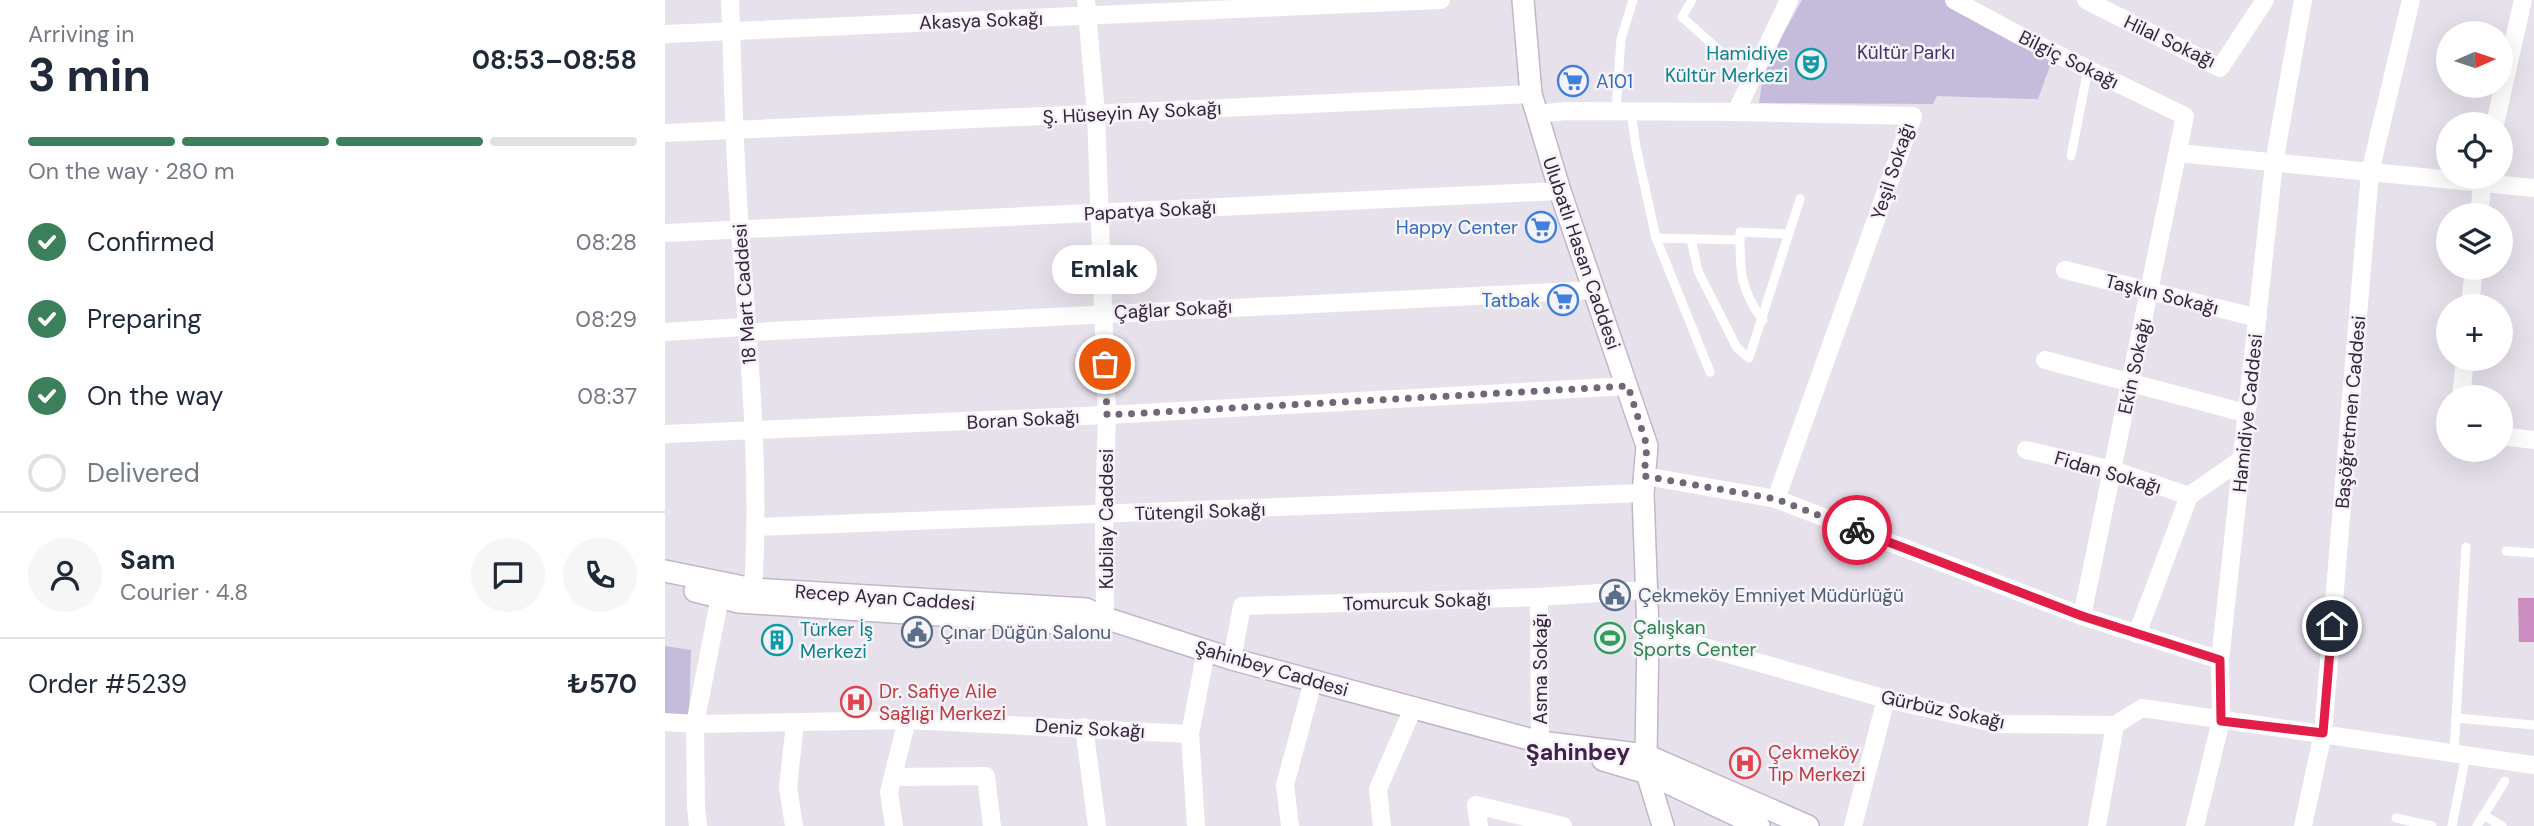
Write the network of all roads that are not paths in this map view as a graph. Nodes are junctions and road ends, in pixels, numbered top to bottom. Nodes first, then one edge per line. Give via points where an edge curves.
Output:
1 (730, 0) edge
2 (1441, 0) edge
3 (1523, 0) edge
4 (1633, 0) edge
5 (1692, 0) edge
6 (1789, 0) edge
7 (1954, 0) edge
8 (2086, 0) edge
9 (2266, 0) edge
10 (2303, 0) edge
11 (2411, 0) edge
12 (2523, 0) edge
13 (1087, 8) edge
14 (731, 31) junction
15 (665, 34) edge
16 (1721, 52) dead end
17 (2088, 69) junction
18 (1534, 104) junction
19 (1624, 111) junction
20 (1736, 112) junction
21 (2498, 112) edge
22 (1096, 114) junction
23 (2185, 117) joint
24 (733, 129) junction
25 (665, 133) edge
26 (2178, 153) junction
27 (2071, 156) dead end
28 (2274, 163) junction
29 (2370, 172) junction
30 (2436, 177) edge
31 (2513, 184) edge
32 (2534, 187) edge
33 (1560, 191) junction
34 (1800, 199) dead end
35 (1100, 212) junction
36 (740, 230) junction
37 (665, 233) edge
38 (1789, 234) junction
39 (1656, 237) junction
40 (1691, 239) junction
41 (1740, 240) junction
42 (2065, 270) dead end
43 (1594, 290) junction
44 (2150, 290) junction
45 (1102, 313) junction
46 (2258, 317) junction
47 (1763, 320) junction
48 (750, 331) junction
49 (665, 332) edge
50 (2045, 359) dead end
51 (1710, 372) dead end
52 (2131, 382) junction
53 (1628, 386) junction
54 (2245, 413) junction
55 (1107, 415) junction
56 (754, 431) junction
57 (665, 434) edge
58 (2513, 437) edge
59 (2534, 440) edge
60 (2026, 450) dead end
61 (2242, 459) junction
62 (2113, 470) junction
63 (1644, 484) junction
64 (2189, 496) junction
65 (1776, 499) junction
66 (1104, 515) junction
67 (757, 527) junction
68 (2466, 547) dead end
69 (2506, 551) dead end
70 (2534, 553) edge
71 (665, 571) edge
72 (665, 585) edge
73 (753, 589) junction
74 (1646, 590) junction
75 (720, 597) junction
76 (1539, 597) junction
77 (2082, 616) junction
78 (1105, 618) junction
79 (1648, 631) junction
80 (2137, 634) junction
81 (1206, 651) junction
82 (1231, 659) junction
83 (2220, 660) junction
84 (1313, 681) junction
85 (1886, 699) junction
86 (1414, 706) junction
87 (2456, 718) junction
88 (907, 720) junction
89 (2221, 721) junction
90 (665, 722) edge
91 (795, 723) junction
92 (695, 724) junction
93 (2115, 725) junction
94 (2534, 725) edge
95 (1084, 727) junction
96 (2323, 733) junction
97 (1190, 734) junction
98 (1540, 742) junction
99 (2460, 754) junction
100 (1647, 764) junction
101 (2534, 765) edge
102 (893, 777) junction
103 (2505, 781) dead end
104 (2483, 816) junction
105 (2396, 818) dead end
106 (1563, 825) edge
107 (698, 826) edge
108 (794, 826) edge
109 (894, 826) edge
110 (992, 826) edge
111 (1097, 826) edge
112 (1196, 826) edge
113 (1290, 826) edge
114 (1382, 826) edge
115 (1479, 826) edge
116 (1663, 826) edge
117 (1759, 826) edge
118 (1808, 826) edge
119 (1853, 826) edge
120 (2097, 826) edge
121 (2195, 826) edge
122 (2304, 826) edge
123 (2432, 826) edge
124 (2452, 826) edge
125 (2477, 826) edge
126 (2502, 826) edge

1 - 14 street, 18 Mart Caddesi
2 - 13 street, Akasya Sokağı
3 - 18 main road, Ulubatlı Hasan Caddesi
4 - 19 lane via 1621,39
5 - 16 lane via 1682,17
6 - 20 street
7 - 17 street, Bilgiç Sokağı
8 - 9 street, Hilal Sokağı via 2220,68
10 - 28 street, Hamidiye Caddesi
11 - 29 street, Başöğretmen Caddesi
12 - 21 street
13 - 14 street, Akasya Sokağı
13 - 22 street, Kubilay Caddesi
14 - 15 street, Akasya Sokağı
14 - 24 street, 18 Mart Caddesi
17 - 23 street, Bilgiç Sokağı
17 - 27 lane
18 - 19 street, Yeşil Sokağı via 1566,111
18 - 22 street, Ş. Hüseyin Ay Sokağı
18 - 33 main road, Ulubatlı Hasan Caddesi
19 - 20 street, Yeşil Sokağı
19 - 39 lane
20 - 65 street, Yeşil Sokağı via 1913,116
22 - 24 street, Ş. Hüseyin Ay Sokağı
22 - 35 street, Kubilay Caddesi
23 - 26 street, Ekin Sokağı
24 - 25 street, Ş. Hüseyin Ay Sokağı
24 - 36 street, 18 Mart Caddesi
26 - 28 street
26 - 44 street, Ekin Sokağı
28 - 29 street
28 - 46 street, Hamidiye Caddesi
29 - 30 street
29 - 96 street, Başöğretmen Caddesi
31 - 32 street
33 - 35 street, Papatya Sokağı
33 - 43 main road, Ulubatlı Hasan Caddesi
34 - 38 lane
35 - 36 street, Papatya Sokağı
35 - 45 street, Kubilay Caddesi
36 - 37 street, Papatya Sokağı
36 - 48 street, 18 Mart Caddesi
38 - 41 lane via 1740,232
38 - 47 lane
39 - 40 lane
39 - 51 lane
40 - 41 lane
40 - 47 lane via 1698,271 1737,348 1749,358
41 - 47 lane via 1744,288
42 - 44 street, Taşkın Sokağı
43 - 45 street, Çağlar Sokağı
43 - 53 main road, Ulubatlı Hasan Caddesi
44 - 46 street, Taşkın Sokağı
44 - 52 street, Ekin Sokağı
45 - 48 street, Çağlar Sokağı
45 - 55 street, Kubilay Caddesi
46 - 54 street, Hamidiye Caddesi
48 - 49 street, Çağlar Sokağı via 742,327
48 - 56 street, 18 Mart Caddesi
50 - 52 street
52 - 54 street
52 - 62 street, Ekin Sokağı
53 - 55 street, Boran Sokağı
53 - 63 main road, Ulubatlı Hasan Caddesi via 1647,446
54 - 61 street, Hamidiye Caddesi
55 - 56 street, Boran Sokağı
55 - 66 street, Kubilay Caddesi
56 - 57 street, Boran Sokağı
56 - 67 street, 18 Mart Caddesi
58 - 59 street
60 - 62 street, Fidan Sokağı
61 - 64 street
61 - 83 street, Hamidiye Caddesi
62 - 64 street, Fidan Sokağı
62 - 77 street, Ekin Sokağı
63 - 65 street, Tütengil Sokağı
63 - 66 street, Tütengil Sokağı
63 - 74 main road, Ulubatlı Hasan Caddesi
64 - 80 street
65 - 77 street, Tütengil Sokağı
66 - 67 street, Tütengil Sokağı
66 - 78 street, Kubilay Caddesi
67 - 73 street, 18 Mart Caddesi
68 - 87 lane
69 - 70 lane
71 - 73 main road, Recep Ayan Caddesi
72 - 75 main road, Şahinbey Caddesi
73 - 75 main road, Şahinbey Caddesi
73 - 78 main road, Recep Ayan Caddesi via 1086,609
74 - 76 street, Tomurcuk Sokağı
74 - 79 main road, Ulubatlı Hasan Caddesi
75 - 78 main road, Şahinbey Caddesi via 739,602 1090,625
75 - 92 street
76 - 82 street, Tomurcuk Sokağı via 1242,606
76 - 98 street, Asma Sokağı
77 - 80 street, Tütengil Sokağı
78 - 81 main road, Şahinbey Caddesi
79 - 85 street, Gürbüz Sokağı
79 - 100 main road, Ulubatlı Hasan Caddesi
80 - 83 street, Tütengil Sokağı
81 - 82 main road, Şahinbey Caddesi
81 - 97 street
82 - 84 main road, Şahinbey Caddesi
83 - 89 street, Hamidiye Caddesi
84 - 86 main road, Şahinbey Caddesi
84 - 113 street via 1286,785
85 - 93 street, Gürbüz Sokağı via 1998,724
85 - 119 street
86 - 98 main road, Şahinbey Caddesi
86 - 114 street via 1378,789
87 - 94 lane
87 - 99 lane
88 - 91 street, Deniz Sokağı
88 - 95 street, Deniz Sokağı
88 - 102 street
89 - 93 street, Gürbüz Sokağı via 2142,708
89 - 96 street, Gürbüz Sokağı
89 - 121 street, Hamidiye Caddesi
90 - 92 street, Deniz Sokağı
91 - 92 street, Deniz Sokağı
91 - 108 street via 788,787
92 - 107 street
93 - 120 street
95 - 97 street, Deniz Sokağı
95 - 111 street
96 - 99 street, Gürbüz Sokağı
96 - 122 street, Başöğretmen Caddesi
97 - 112 street
98 - 100 main road, Şahinbey Caddesi
99 - 101 street, Gürbüz Sokağı
99 - 124 lane
100 - 116 main road, Ulubatlı Hasan Caddesi
100 - 117 main road
100 - 118 main road
102 - 109 street via 889,792
102 - 110 street via 986,776
103 - 104 lane
104 - 125 lane
104 - 126 lane
105 - 123 lane
106 - 115 street via 1476,805

